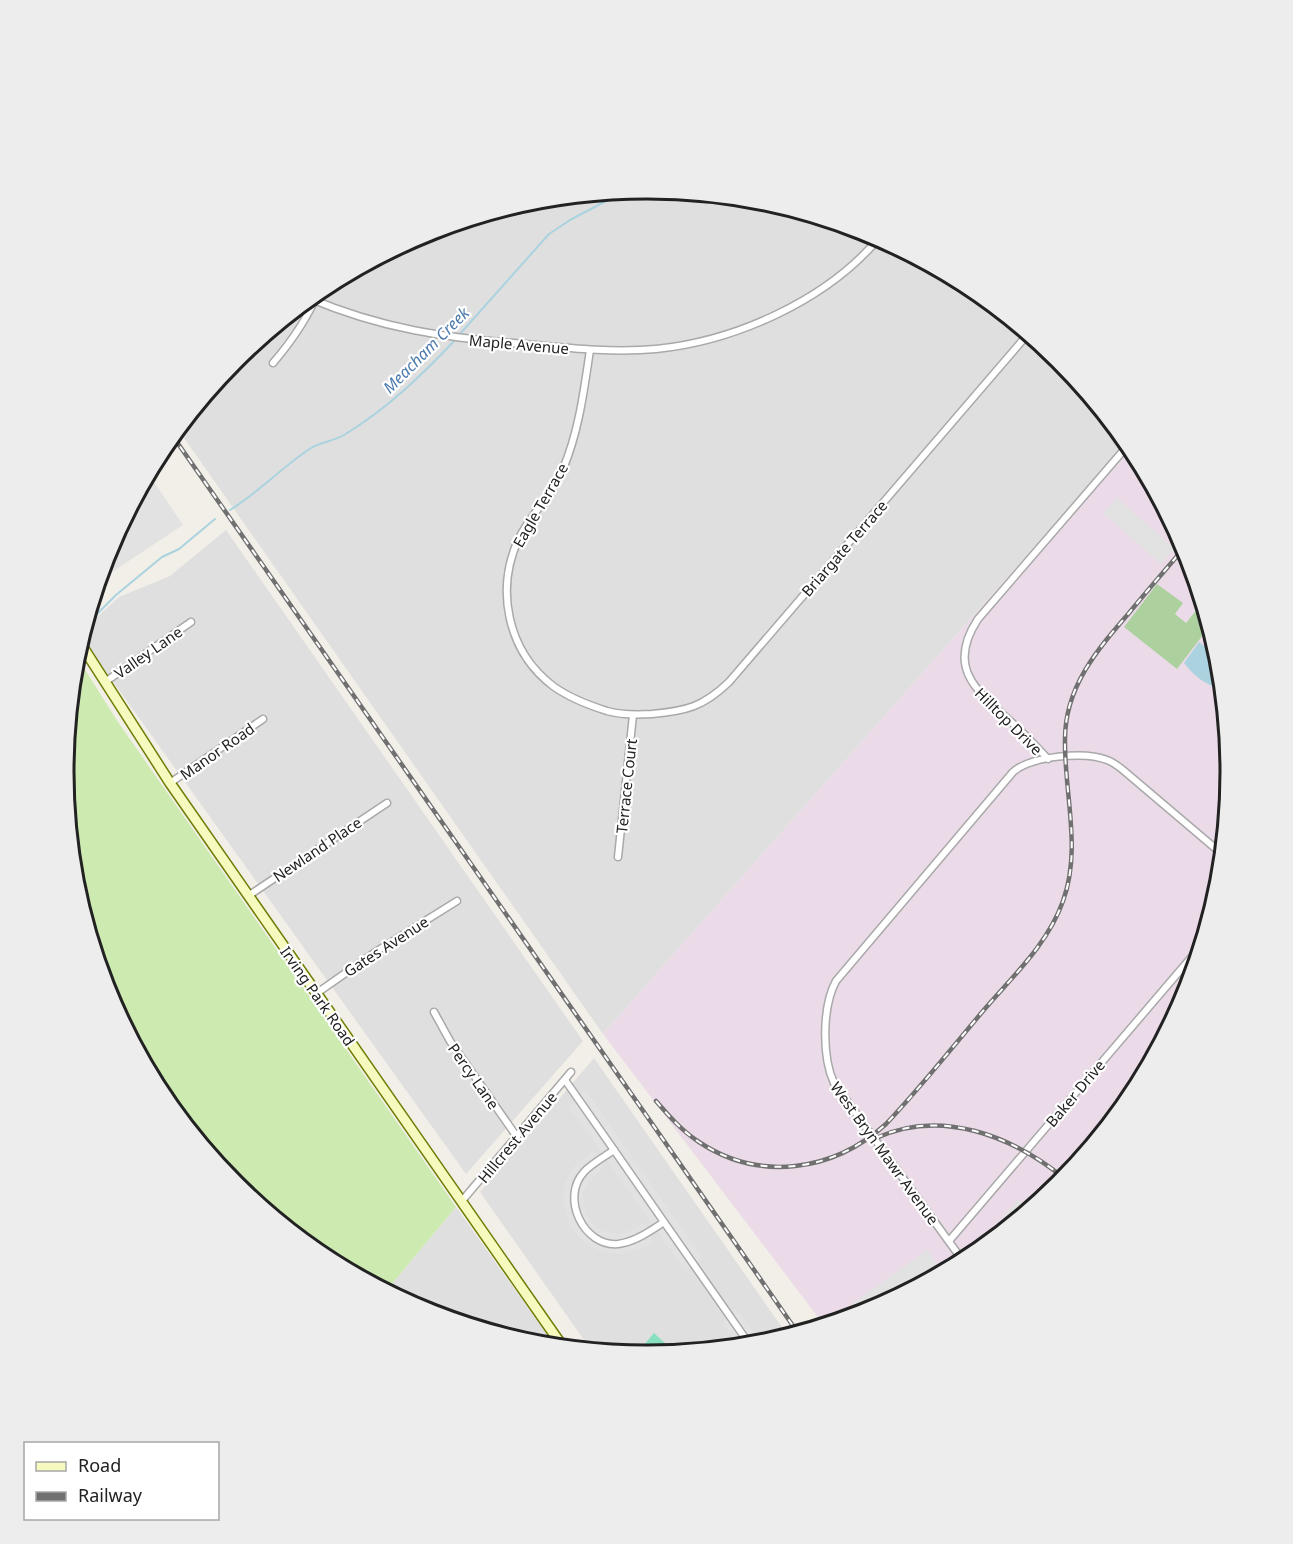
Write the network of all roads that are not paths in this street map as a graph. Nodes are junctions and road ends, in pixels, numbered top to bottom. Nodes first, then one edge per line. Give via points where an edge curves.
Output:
1 (871, 245) edge
2 (320, 302) edge
3 (305, 312) edge
4 (1023, 340) edge
5 (590, 350) junction
6 (273, 363) dead end
7 (1122, 452) edge
8 (506, 590) joint
9 (191, 622) dead end
10 (87, 653) edge
11 (105, 682) junction
12 (633, 715) junction
13 (263, 719) dead end
14 (1048, 759) junction
15 (170, 783) junction
16 (387, 803) dead end
17 (1215, 848) edge
18 (618, 857) dead end
19 (248, 896) junction
20 (457, 901) dead end
21 (1186, 963) edge
22 (316, 993) junction
23 (828, 1001) joint
24 (434, 1012) dead end
25 (571, 1072) dead end
26 (565, 1080) junction
27 (517, 1137) junction
28 (614, 1150) junction
29 (461, 1202) junction
30 (664, 1222) junction
31 (949, 1241) junction
32 (957, 1253) edge
33 (744, 1336) edge
34 (556, 1337) edge

1 - 5 street, Maple Avenue via 819,290 751,326 715,338 656,349
2 - 5 street, Maple Avenue via 373,322 433,335
3 - 6 street via 285,350
4 - 12 street, Briargate Terrace via 729,682 712,697 686,710
5 - 8 street, Eagle Terrace via 570,451 552,491 519,540
7 - 14 street, Hilltop Drive via 978,619 966,642 965,663 975,687
8 - 12 street, Briargate Terrace via 515,636 526,656 552,685 608,711
9 - 11 street, Valley Lane
10 - 11 main road, Irving Park Road
11 - 15 main road, Irving Park Road
12 - 18 street, Terrace Court
13 - 15 street, Manor Road
14 - 17 street via 1088,756 1108,760
14 - 23 street, Hilltop Drive via 1021,765 1013,772 840,975
15 - 19 main road, Irving Park Road
16 - 19 street, Newland Place
19 - 22 main road, Irving Park Road
20 - 22 street, Gates Avenue
21 - 31 street, Baker Drive
22 - 29 main road, Irving Park Road
23 - 31 street, West Bryn Mawr Avenue via 825,1055 834,1083
24 - 27 street, Percy Lane
25 - 26 street, Hillcrest Avenue
26 - 27 street, Hillcrest Avenue
26 - 28 street
27 - 29 street, Hillcrest Avenue
28 - 30 street
28 - 30 street via 583,1173 576,1189 575,1208 583,1226 598,1240 616,1244 634,1240
29 - 34 main road, Irving Park Road
30 - 33 street
31 - 32 street, West Bryn Mawr Avenue

